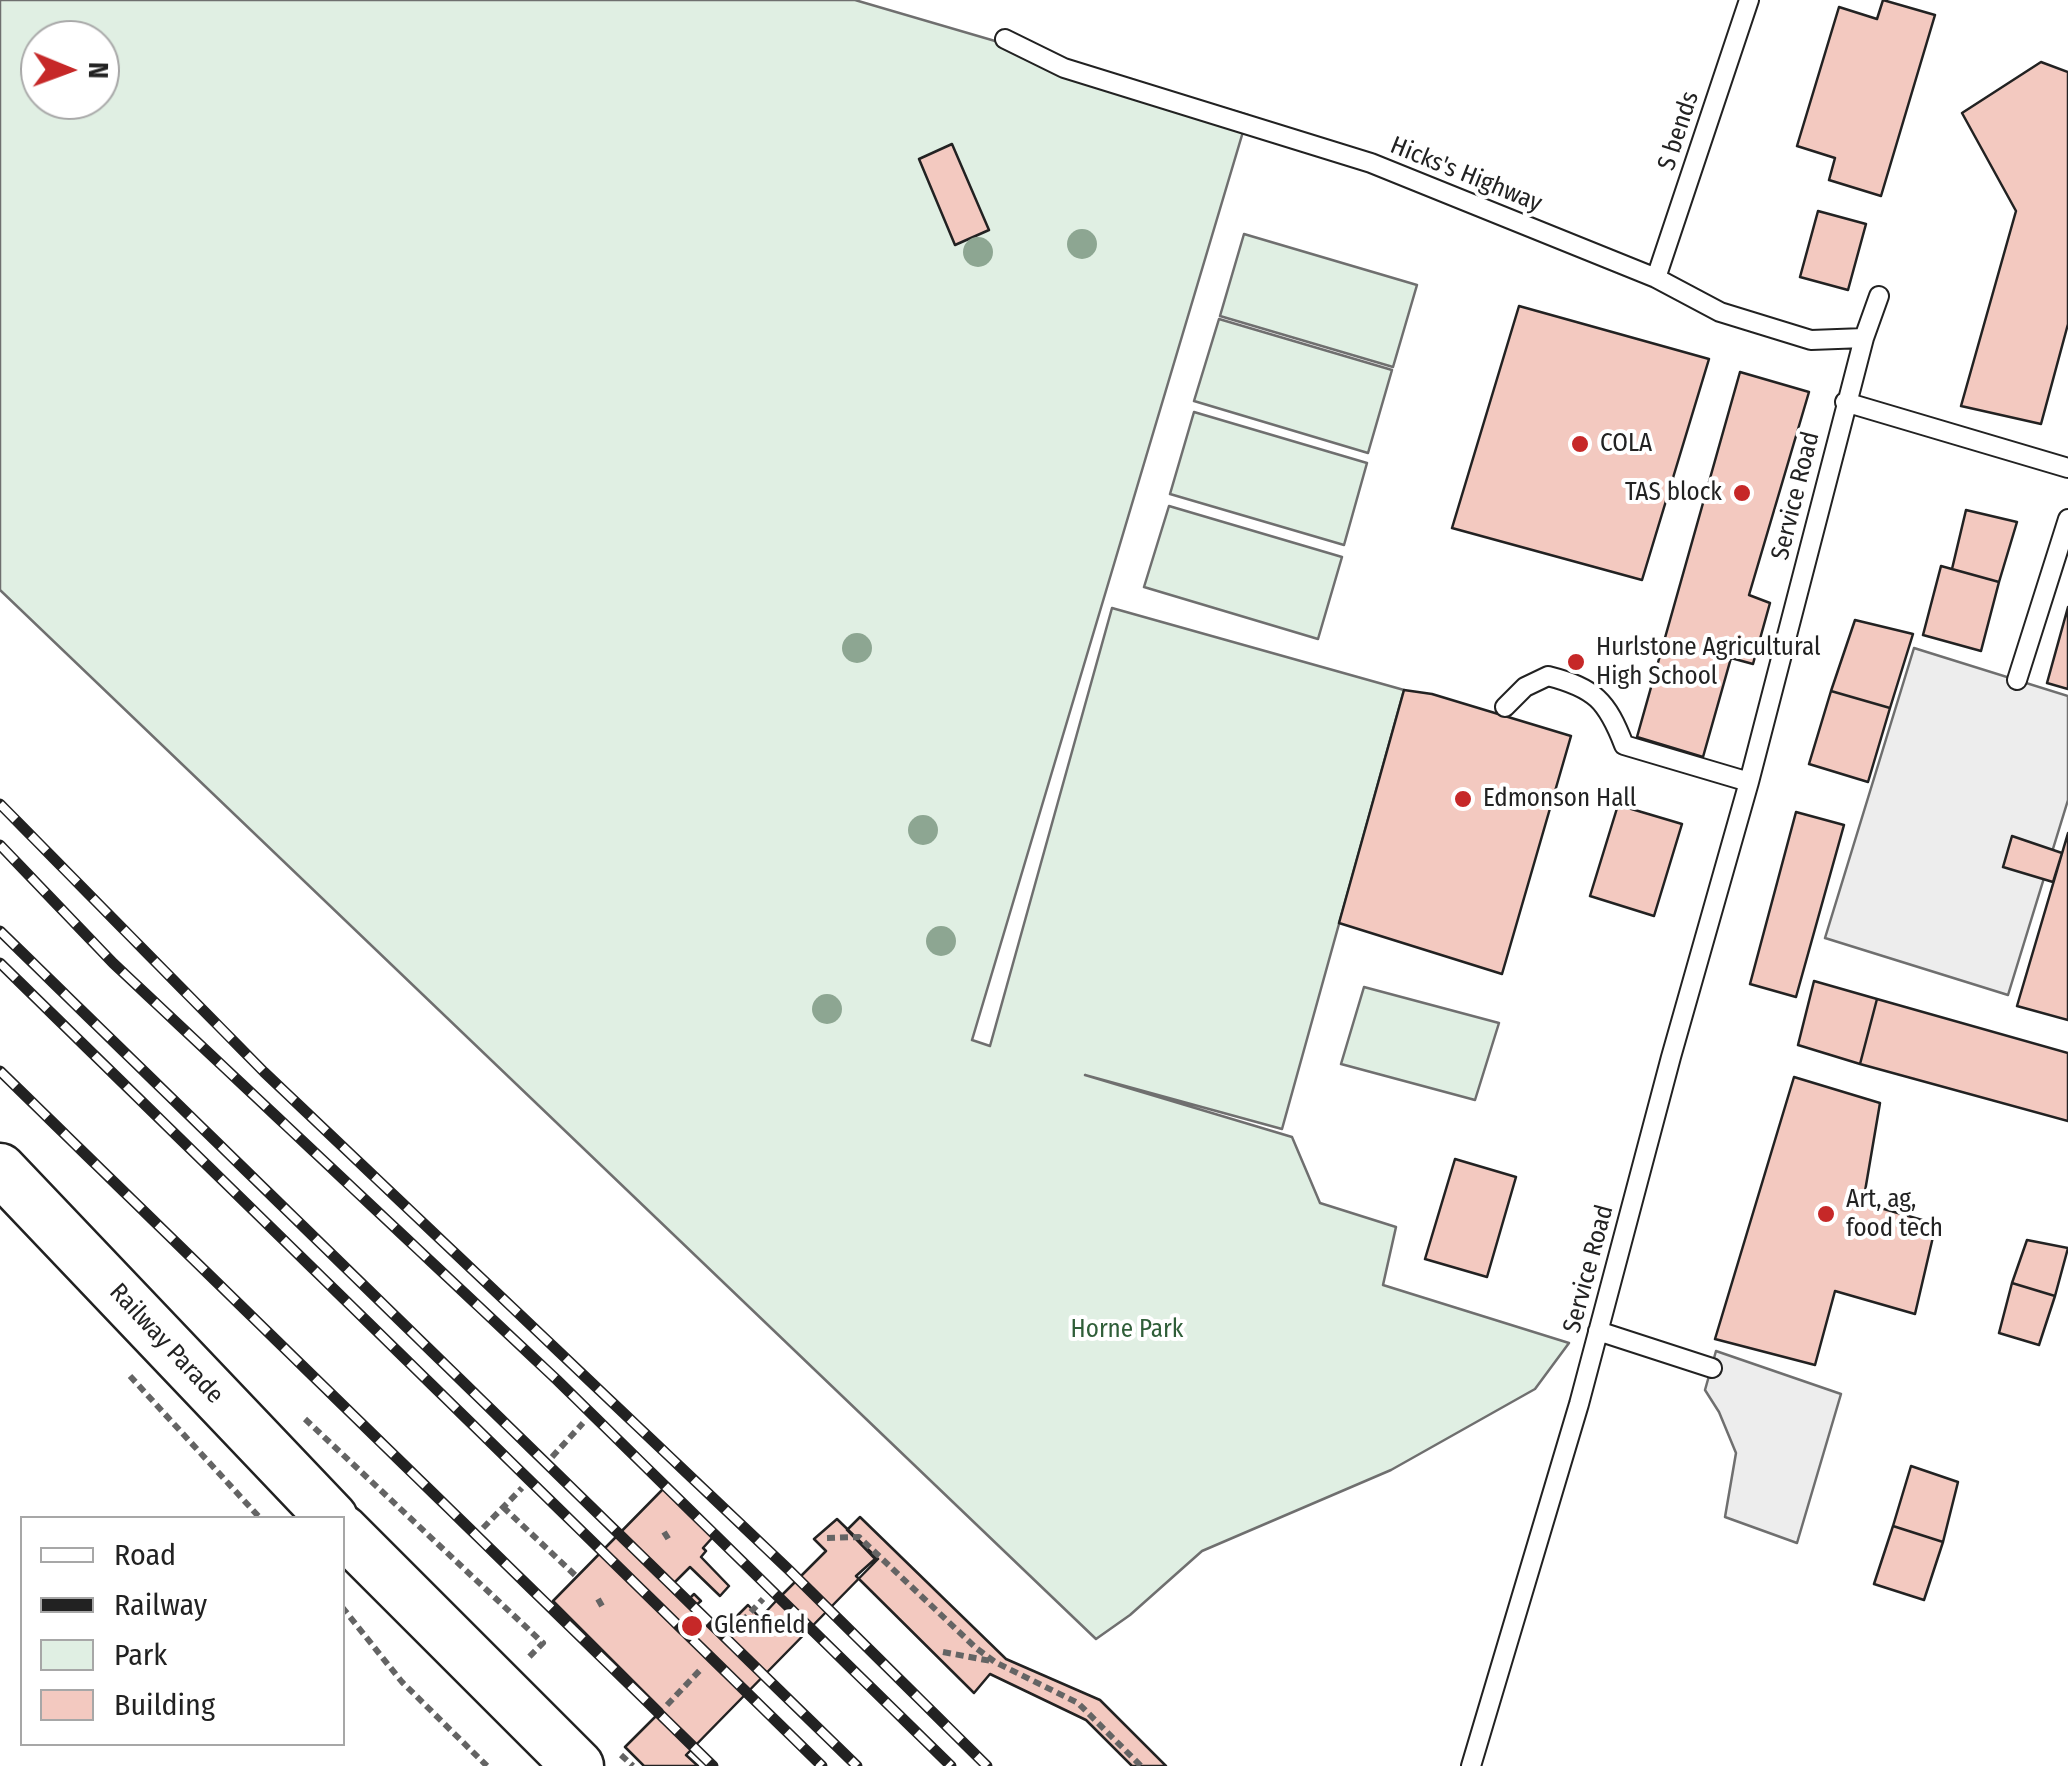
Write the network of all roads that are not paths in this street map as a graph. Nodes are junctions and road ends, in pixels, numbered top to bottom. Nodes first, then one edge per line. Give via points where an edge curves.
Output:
1 (1749, 0) edge
2 (1005, 39) dead end
3 (1656, 278) junction
4 (1879, 296) dead end
5 (1864, 338) junction
6 (1845, 402) junction
7 (2068, 468) edge
8 (2068, 519) edge
9 (2016, 680) dead end
10 (1505, 707) dead end
11 (1749, 782) junction
12 (0, 1169) edge
13 (1598, 1331) junction
14 (1712, 1368) dead end
15 (330, 1516) edge
16 (345, 1533) edge
17 (578, 1766) edge
18 (1471, 1766) edge

1 - 3 lane, S bends
2 - 3 lane, Hicks's Highway via 1064,68 1371,163
3 - 5 lane, Hicks's Highway via 1720,312 1811,340
4 - 5 lane
5 - 6 lane, Service Road
6 - 7 lane
6 - 11 lane, Service Road
8 - 9 lane
10 - 11 lane via 1548,676 1577,683 1612,716 1624,746
11 - 13 lane, Service Road
12 - 15 street, Railway Parade
13 - 14 lane
13 - 18 lane, Service Road
16 - 17 street

